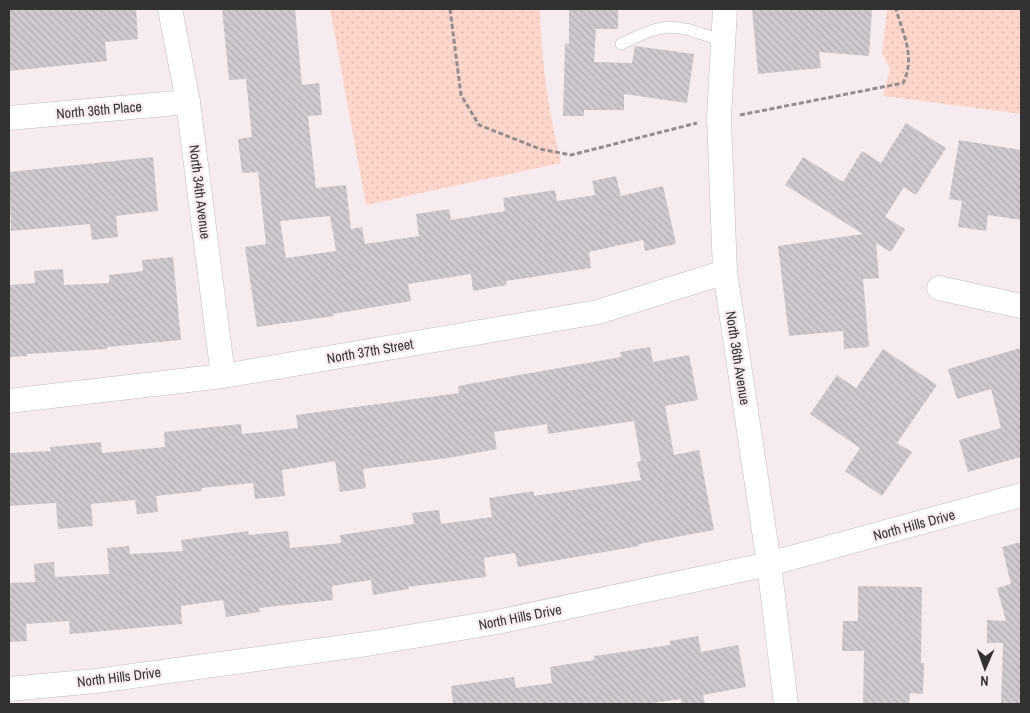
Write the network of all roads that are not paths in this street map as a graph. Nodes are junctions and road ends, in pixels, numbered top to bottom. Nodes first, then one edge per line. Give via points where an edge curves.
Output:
1 (170, 9) edge
2 (725, 9) edge
3 (723, 41) junction
4 (621, 44) dead end
5 (188, 102) junction
6 (9, 118) edge
7 (725, 272) junction
8 (939, 288) dead end
9 (1021, 306) edge
10 (223, 376) junction
11 (9, 401) edge
12 (1021, 495) edge
13 (769, 564) junction
14 (9, 689) edge
15 (786, 704) edge

1 - 5 street, North 34th Avenue
2 - 3 street, North 36th Avenue
3 - 4 lane via 680,26 669,26 651,29
3 - 7 street, North 36th Avenue via 719,118
5 - 6 street, North 36th Place
5 - 10 street, North 34th Avenue
7 - 10 street, North 37th Street via 598,312
7 - 13 street, North 36th Avenue
8 - 9 street
10 - 11 street, North 37th Street
12 - 13 street, North Hills Drive
13 - 14 street, North Hills Drive via 497,622 367,644 96,681
13 - 15 street, North 36th Avenue

